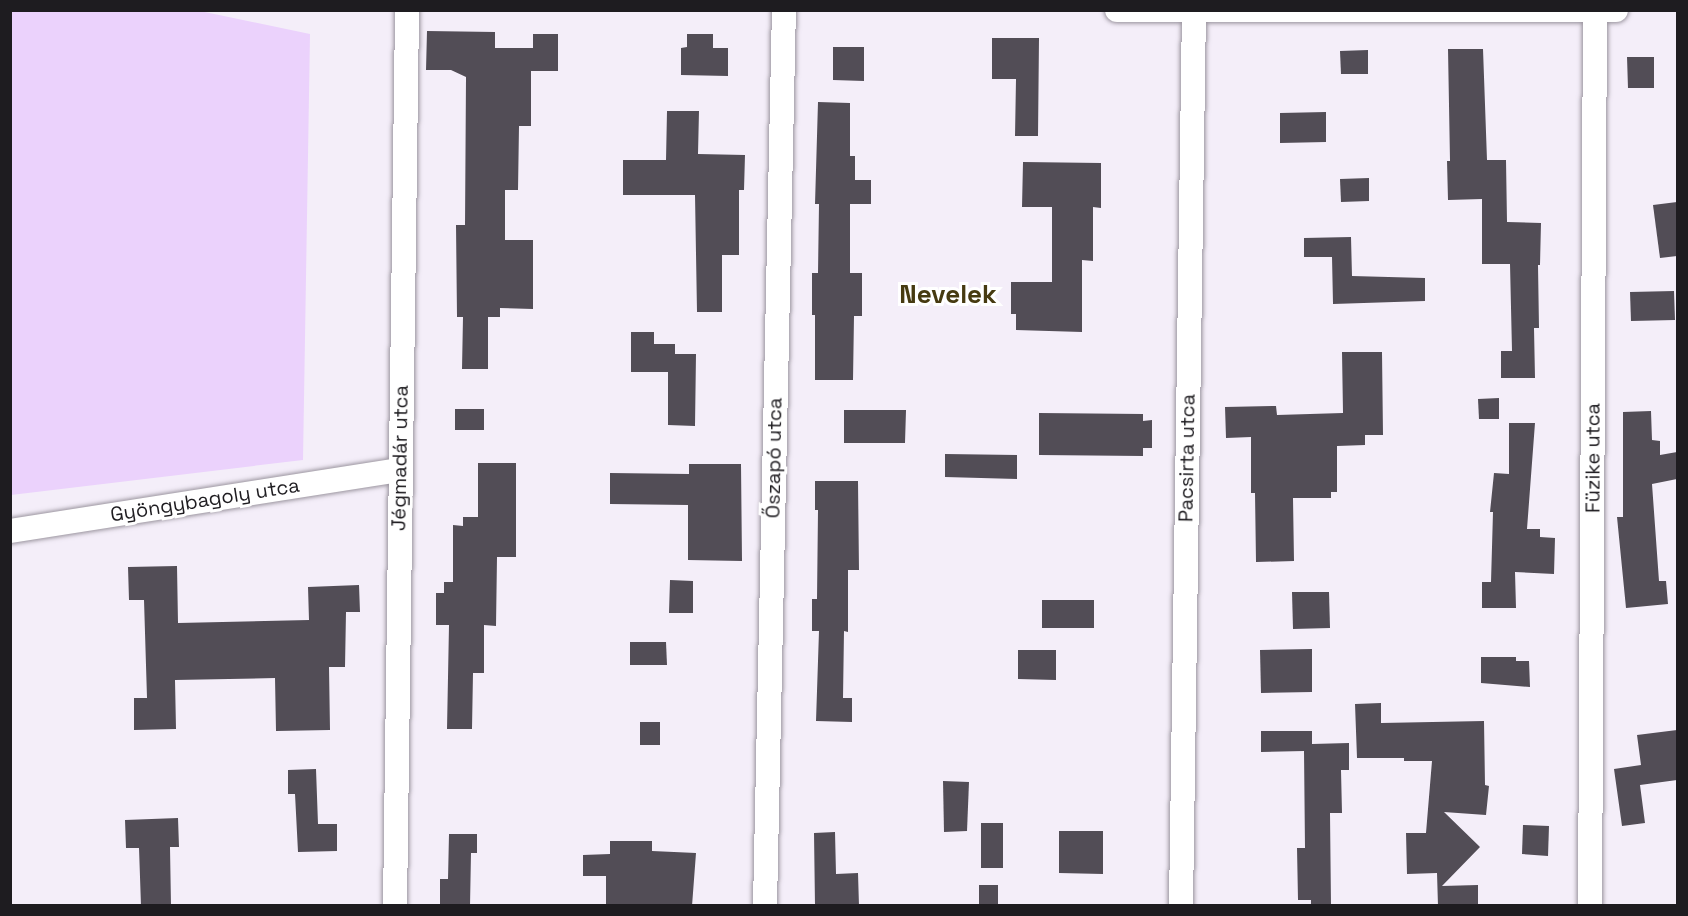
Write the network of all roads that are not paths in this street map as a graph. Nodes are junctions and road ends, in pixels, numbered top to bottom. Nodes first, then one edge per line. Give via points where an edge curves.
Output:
1 (407, 10) edge
2 (784, 10) edge
3 (1117, 10) edge
4 (1602, 11) edge
5 (1194, 12) edge
6 (399, 470) junction
7 (10, 531) edge
8 (395, 906) edge
9 (765, 906) edge
10 (1181, 906) edge
11 (1590, 906) edge

1 - 6 street, Jégmadár utca
2 - 9 street, Őszapó utca
3 - 5 street
4 - 5 street
4 - 11 street, Füzike utca
5 - 10 street, Pacsirta utca
6 - 7 street, Gyöngybagoly utca
6 - 8 street, Jégmadár utca

